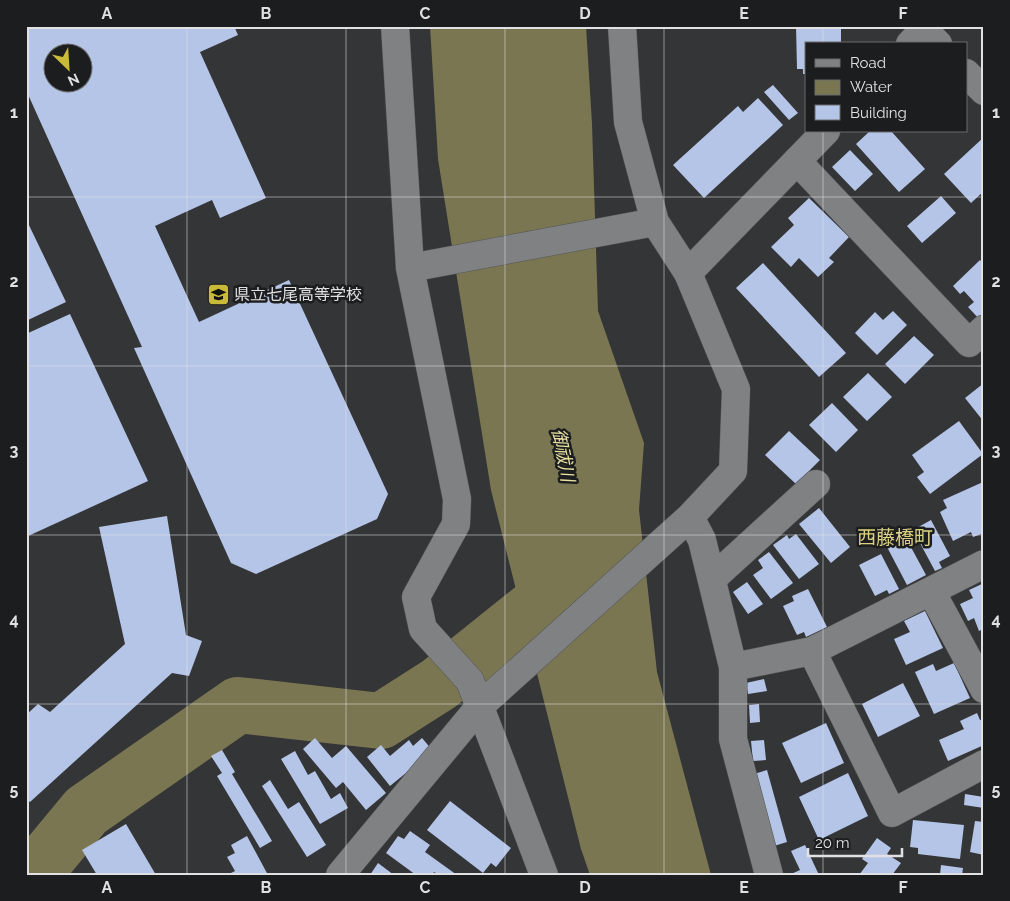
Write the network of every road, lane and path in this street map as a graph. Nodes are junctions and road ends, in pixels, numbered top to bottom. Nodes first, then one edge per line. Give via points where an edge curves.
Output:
1 (395, 26) edge
2 (622, 26) edge
3 (968, 75) edge
4 (984, 91) edge
5 (825, 132) edge
6 (797, 161) junction
7 (655, 222) junction
8 (410, 268) junction
9 (688, 274) junction
10 (984, 329) edge
11 (816, 484) dead end
12 (690, 517) junction
13 (984, 564) edge
14 (712, 579) junction
15 (931, 590) junction
16 (812, 651) junction
17 (733, 667) junction
18 (984, 689) edge
19 (476, 693) junction
20 (984, 764) edge
21 (340, 875) edge
22 (544, 875) edge
23 (769, 875) edge

1 - 8 street
2 - 7 street via 628,122
3 - 4 street
5 - 6 street
6 - 9 street
6 - 10 street via 969,343
7 - 8 street
7 - 9 street
8 - 19 street via 457,499 456,524 416,597 423,630
9 - 12 street via 736,389 733,471
11 - 14 street
12 - 14 street via 702,540
12 - 19 street
13 - 15 street
14 - 17 street
15 - 16 street
15 - 18 street
16 - 17 street
16 - 20 street via 892,813
17 - 23 street via 733,739
19 - 21 street
19 - 22 street

